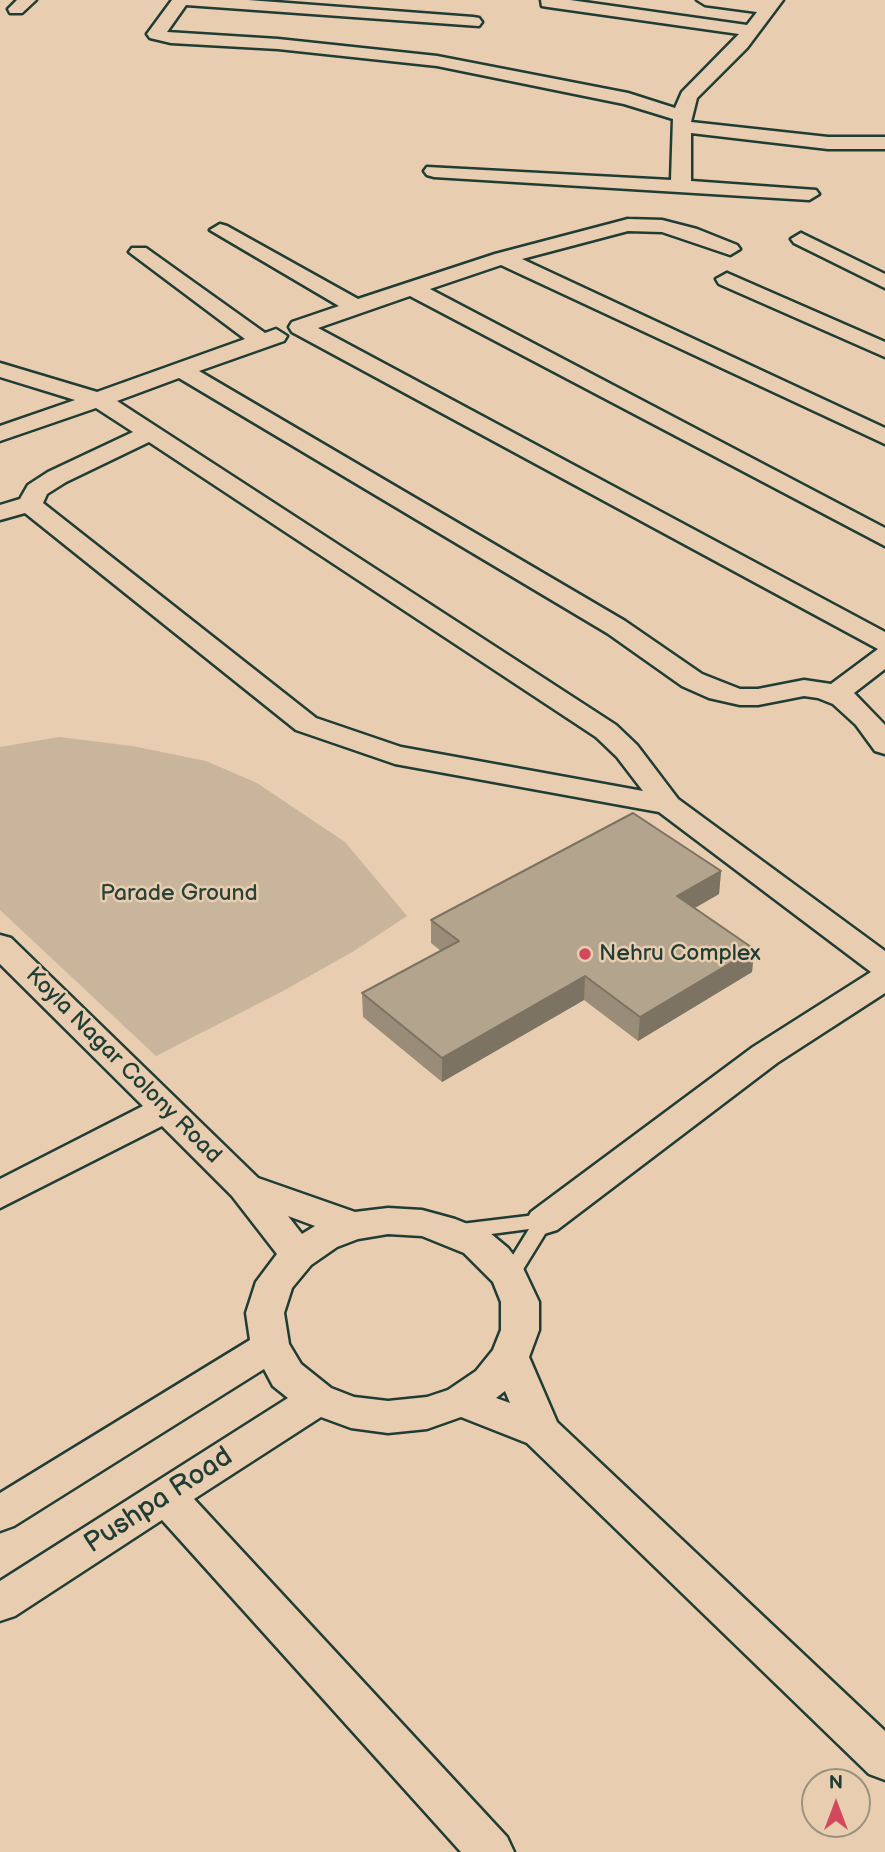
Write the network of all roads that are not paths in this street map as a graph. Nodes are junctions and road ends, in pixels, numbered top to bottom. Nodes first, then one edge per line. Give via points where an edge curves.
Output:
1 (181, 0) edge
2 (705, 0) edge
3 (548, 2) edge
4 (772, 4) edge
5 (472, 22) dead end
6 (752, 31) junction
7 (681, 121) junction
8 (885, 143) edge
9 (434, 171) dead end
10 (688, 188) junction
11 (809, 194) dead end
12 (220, 230) dead end
13 (680, 230) junction
14 (801, 239) dead end
15 (730, 249) dead end
16 (138, 252) dead end
17 (502, 258) junction
18 (727, 279) dead end
19 (885, 282) edge
20 (412, 288) junction
21 (356, 307) junction
22 (300, 327) junction
23 (262, 341) junction
24 (885, 351) edge
25 (0, 370) edge
26 (181, 370) junction
27 (100, 400) junction
28 (149, 433) junction
29 (0, 435) edge
30 (885, 437) edge
31 (30, 504) junction
32 (0, 513) edge
33 (885, 538) edge
34 (885, 643) edge
35 (885, 656) edge
36 (834, 695) junction
37 (885, 745) edge
38 (668, 805) junction
39 (0, 945) edge
40 (885, 967) edge
41 (885, 978) edge
42 (166, 1108) junction
43 (245, 1186) junction
44 (0, 1195) edge
45 (544, 1221) junction
46 (354, 1226) junction
47 (455, 1232) junction
48 (298, 1255) junction
49 (509, 1276) junction
50 (270, 1346) junction
51 (510, 1357) junction
52 (317, 1399) junction
53 (462, 1401) junction
54 (541, 1432) junction
55 (166, 1496) junction
56 (0, 1514) edge
57 (0, 1604) edge
58 (885, 1760) edge
59 (491, 1852) edge

1 - 5 street
1 - 7 street via 156,34 437,61 628,99
2 - 4 street
3 - 6 street
4 - 6 street
6 - 7 street via 688,96
7 - 8 street via 828,143
7 - 10 street
9 - 10 street
10 - 11 street
10 - 13 street via 695,218
12 - 21 street
13 - 15 street
13 - 17 street via 628,225
14 - 19 street
16 - 23 street
17 - 20 street
17 - 30 street
18 - 24 street
20 - 21 street
20 - 33 street
21 - 22 street
22 - 23 street
22 - 34 street
23 - 26 street
25 - 27 street
26 - 27 street
26 - 36 street via 592,612 692,680 740,697 804,688
27 - 28 street
27 - 29 street
28 - 31 street via 57,477 37,490
28 - 38 street via 606,731
31 - 32 street
31 - 38 street via 306,724 395,755
35 - 36 street
36 - 37 street via 866,719
38 - 40 street
39 - 42 street, Koyla Nagar Colony Road
41 - 45 street via 765,1055
42 - 43 street, Koyla Nagar Colony Road
42 - 44 street
43 - 46 street
43 - 48 street, Koyla Nagar Colony Road
45 - 47 lane
45 - 49 lane
46 - 47 street via 422,1223
46 - 48 street via 324,1237
47 - 49 street via 495,1258
48 - 50 street via 275,1282 265,1313
49 - 51 street via 520,1302 520,1330
50 - 52 street via 287,1375
50 - 56 street
51 - 53 street via 490,1382
51 - 54 street
52 - 53 street via 351,1412 388,1417 426,1413
52 - 55 street, Pushpa Road
53 - 54 street
54 - 58 street
55 - 57 street, Pushpa Road
55 - 59 street

